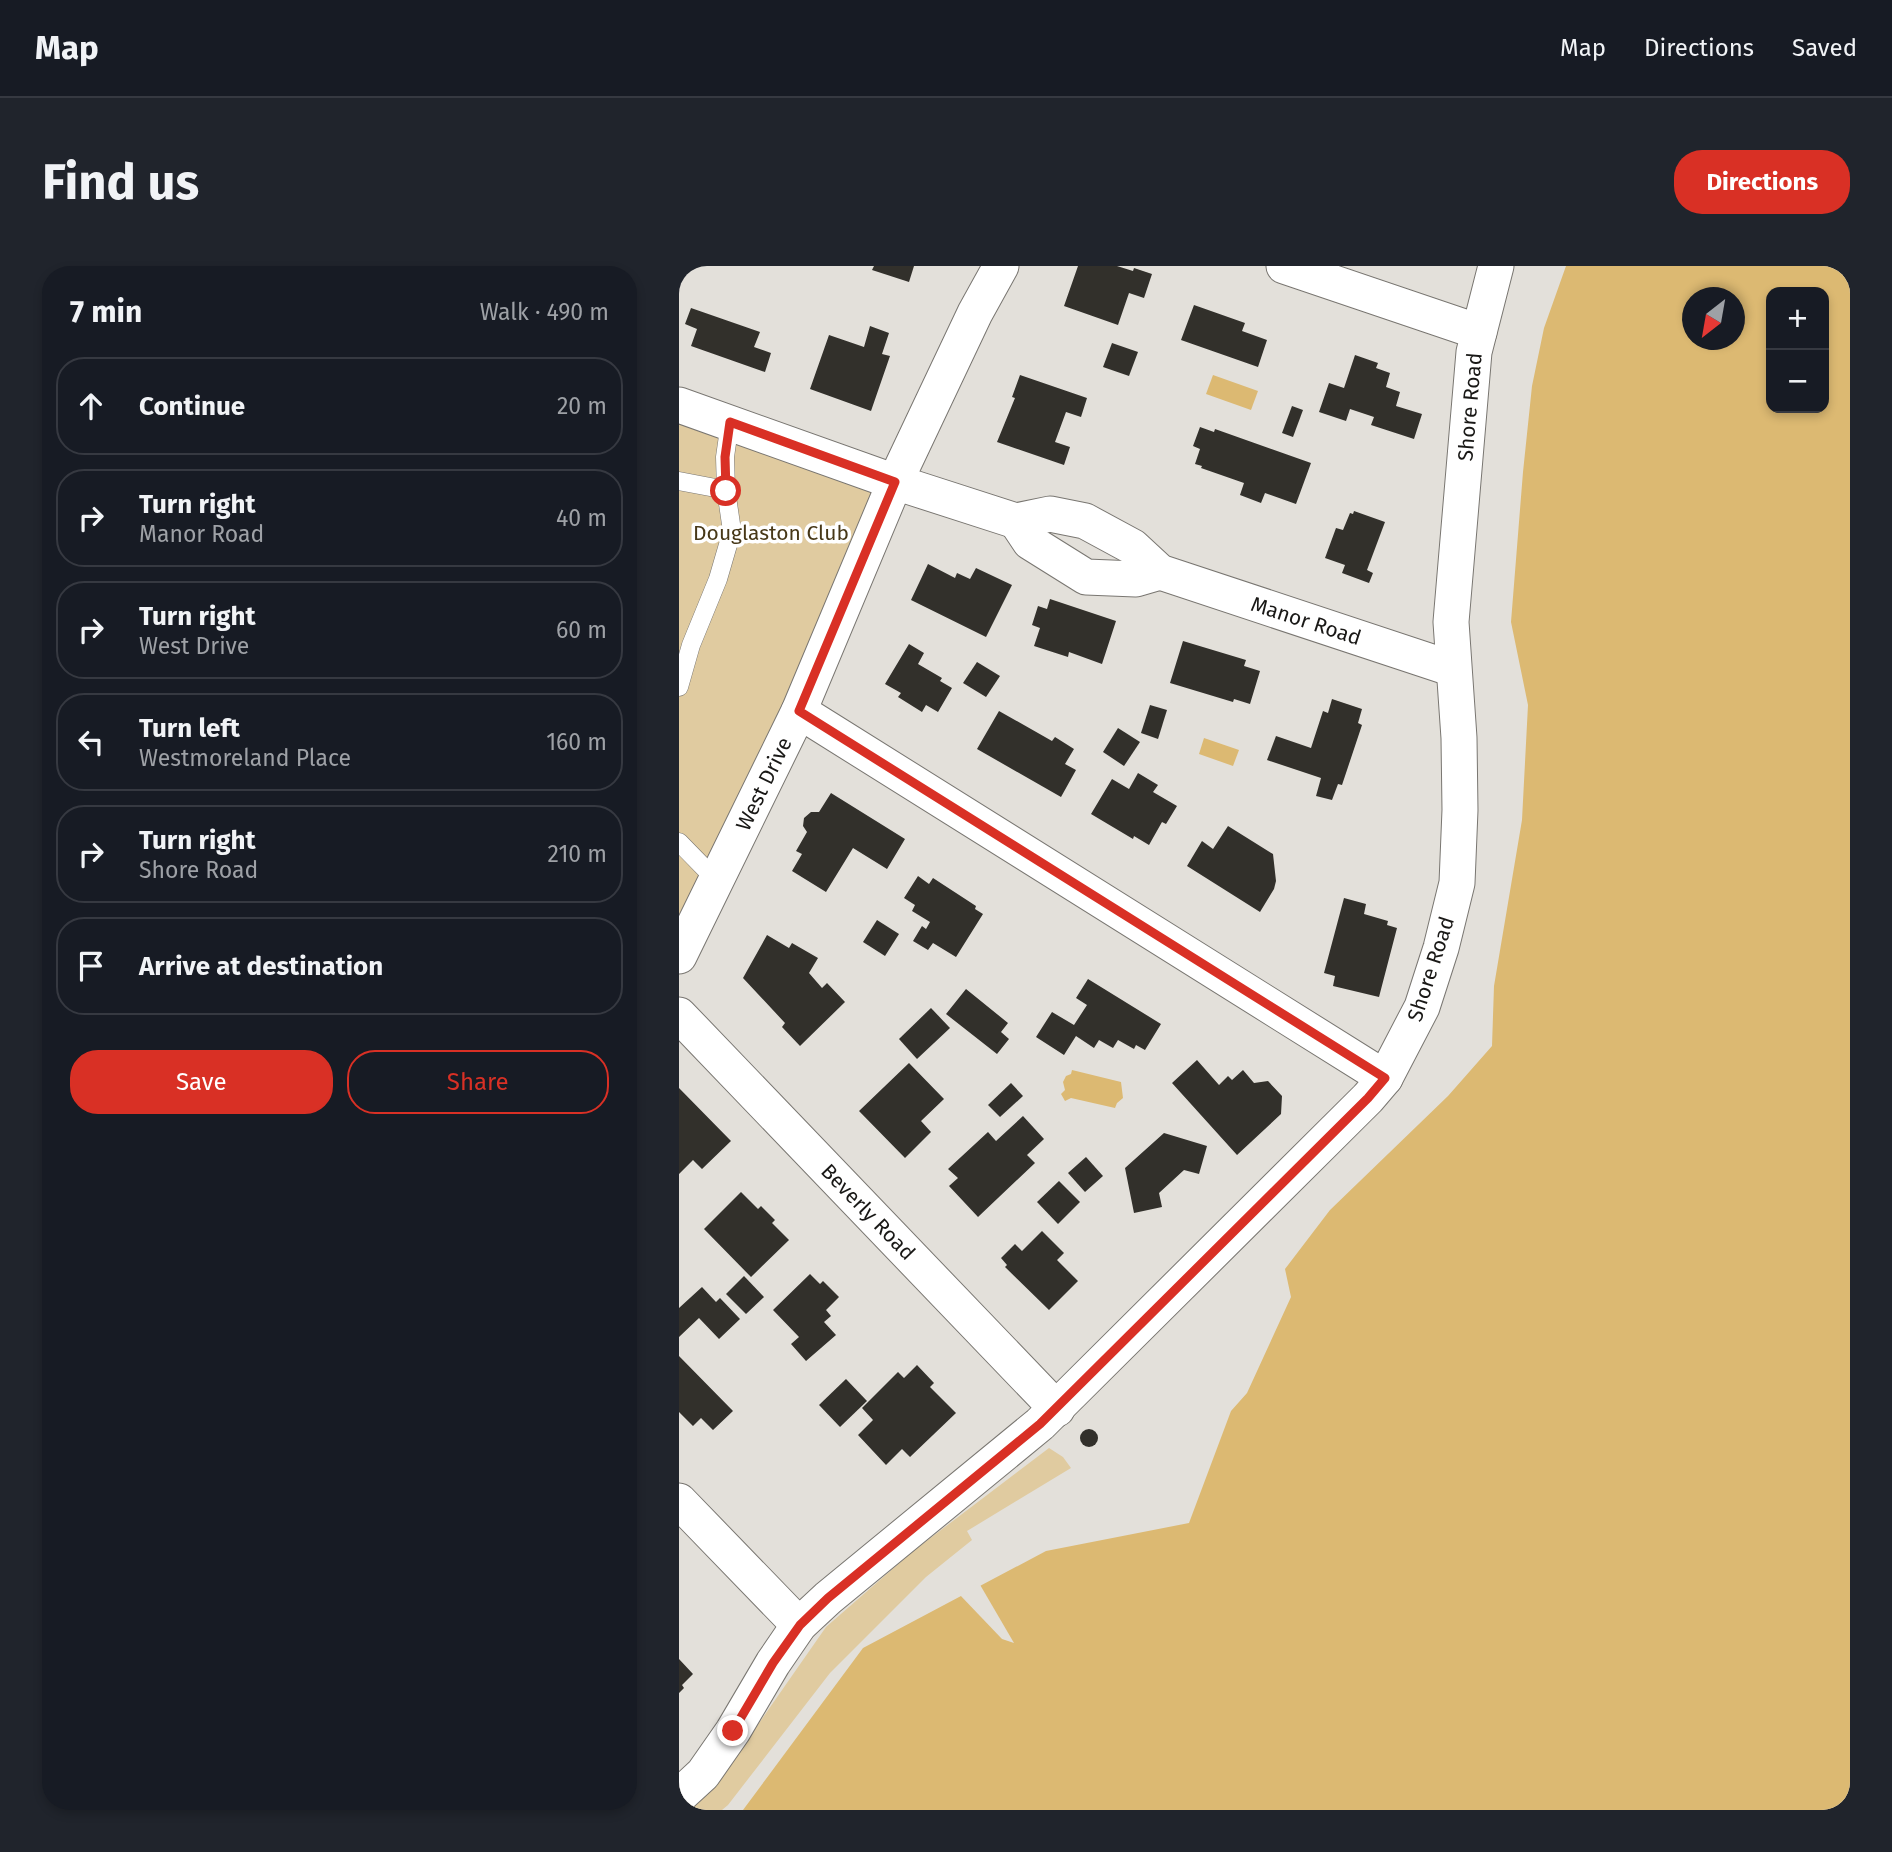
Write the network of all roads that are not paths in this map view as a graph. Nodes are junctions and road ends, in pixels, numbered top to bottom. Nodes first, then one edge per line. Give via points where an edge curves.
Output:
1 (1000, 266) edge
2 (1284, 266) edge
3 (1496, 266) edge
4 (1479, 332) junction
5 (679, 405) edge
6 (730, 422) junction
7 (679, 481) edge
8 (895, 482) junction
9 (726, 491) junction
10 (1016, 521) junction
11 (1160, 572) junction
12 (1453, 669) junction
13 (679, 687) edge
14 (799, 711) junction
15 (679, 842) edge
16 (717, 881) junction
17 (679, 956) edge
18 (679, 1015) edge
19 (1385, 1078) junction
20 (1057, 1409) junction
21 (679, 1501) edge
22 (800, 1625) junction
23 (679, 1796) edge

1 - 8 street, West Drive
2 - 4 street
3 - 4 street, Shore Road
4 - 12 street, Shore Road via 1451,622
5 - 6 street, Manor Road
6 - 8 street, Manor Road
6 - 9 lane
7 - 9 lane
8 - 10 street, Manor Road
8 - 14 street, West Drive
9 - 13 lane via 732,531
10 - 11 street, Manor Road via 1049,514 1085,521 1133,547
10 - 11 street, Manor Road via 1030,542 1086,577 1136,579
11 - 12 street, Manor Road
12 - 19 street, Shore Road via 1459,738 1457,883 1423,1007
14 - 16 street, West Drive
14 - 19 street
15 - 16 lane
16 - 17 street, West Drive
18 - 20 street, Beverly Road
19 - 20 street, Shore Road
20 - 22 street, Shore Road
21 - 22 street
22 - 23 street, Shore Road via 703,1774

